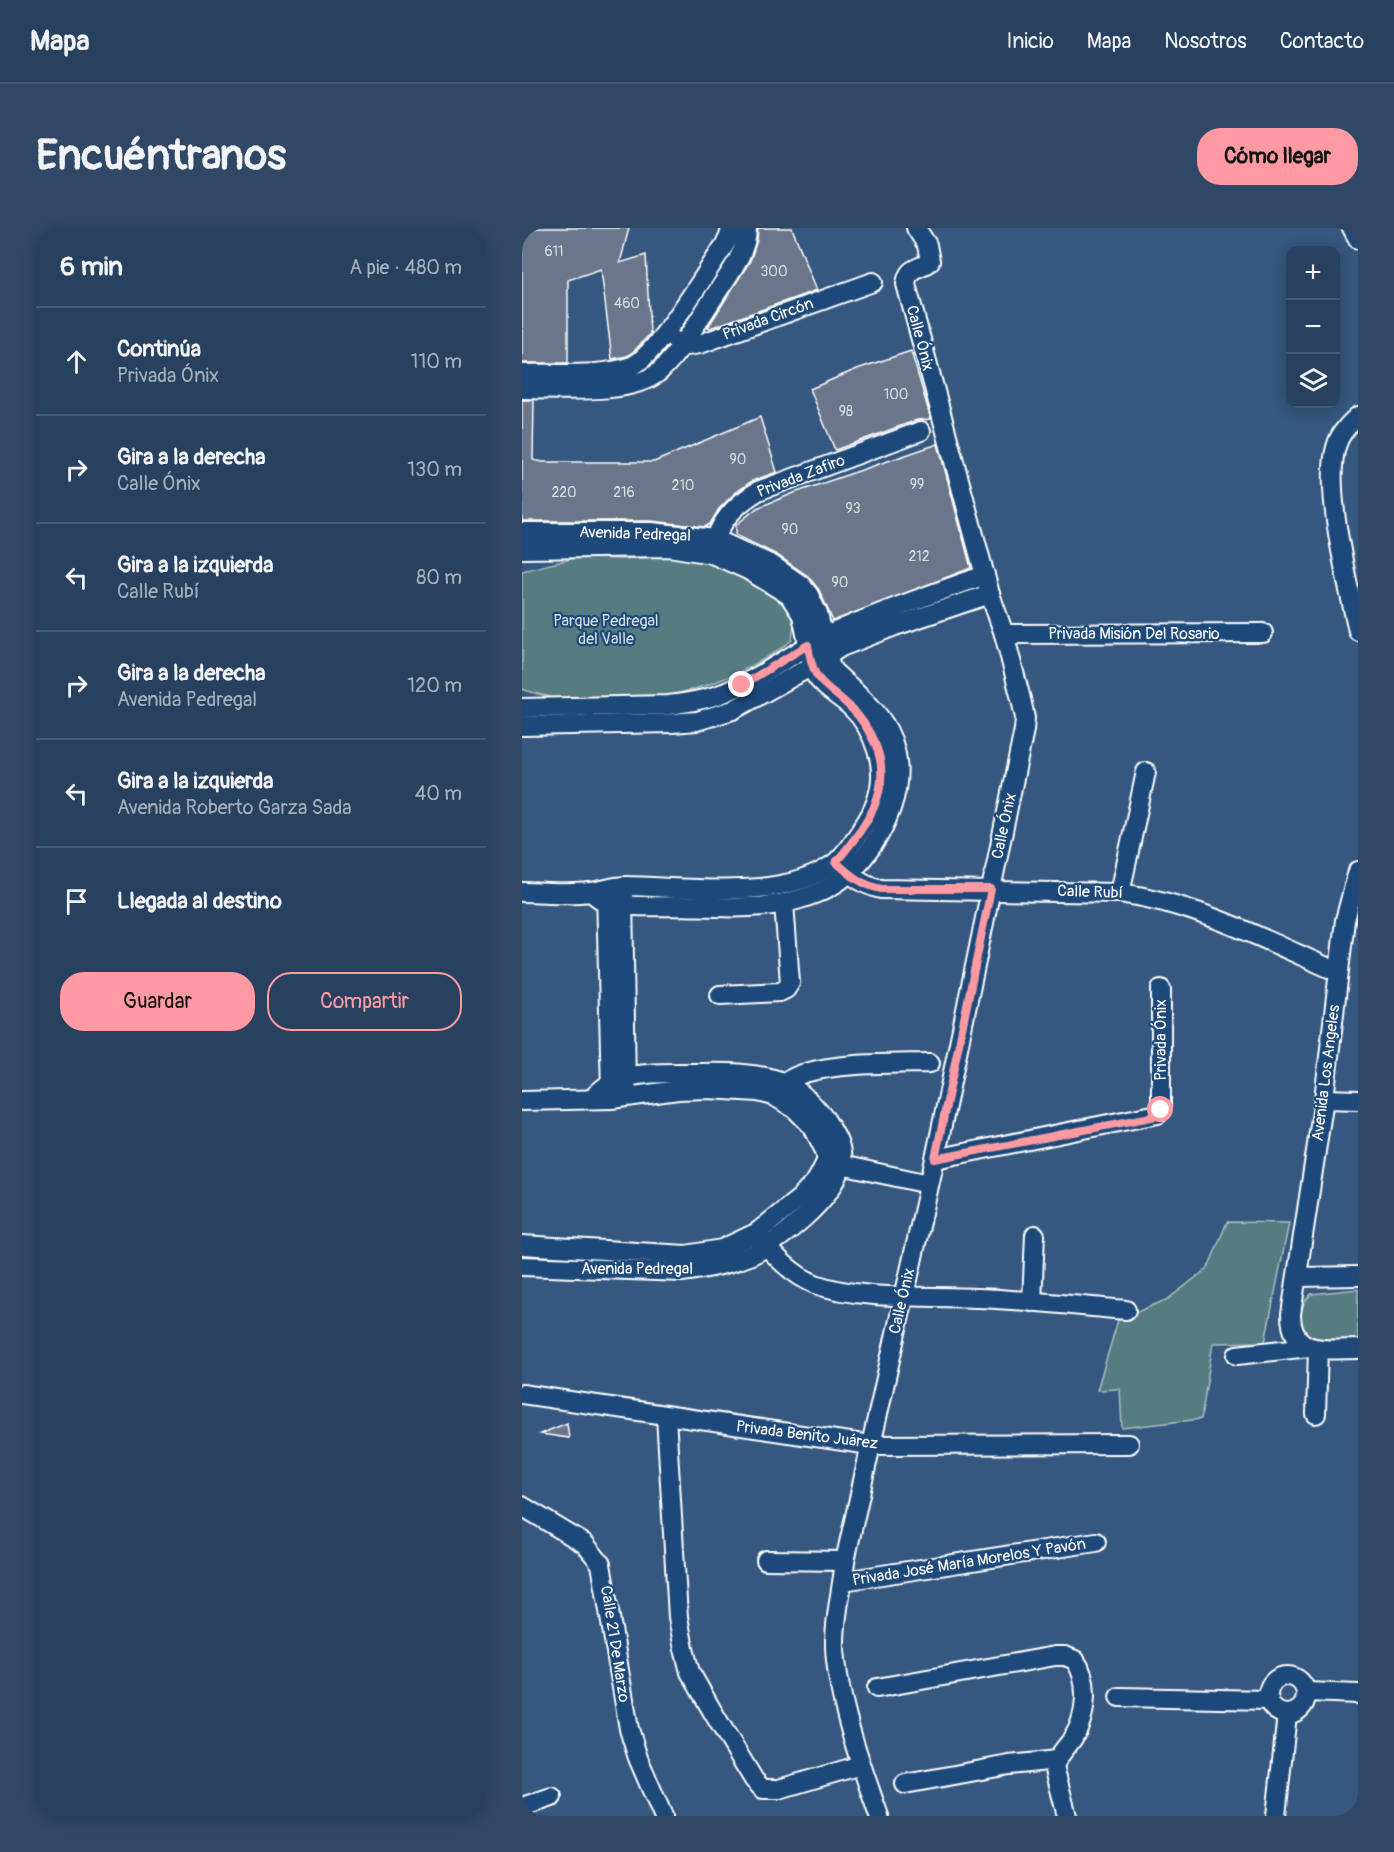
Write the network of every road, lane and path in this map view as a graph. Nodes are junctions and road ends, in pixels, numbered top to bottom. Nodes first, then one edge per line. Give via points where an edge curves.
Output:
1 (731, 228) edge
2 (747, 228) edge
3 (916, 228) edge
4 (1352, 228) edge
5 (1358, 239) edge
6 (873, 282) dead end
7 (664, 335) junction
8 (682, 345) junction
9 (522, 374) edge
10 (522, 389) edge
11 (1358, 416) edge
12 (921, 431) dead end
13 (531, 532) edge
14 (713, 547) junction
15 (522, 548) edge
16 (985, 575) junction
17 (990, 594) junction
18 (1358, 631) edge
19 (1263, 633) dead end
20 (1004, 634) junction
21 (820, 646) junction
22 (812, 666) junction
23 (523, 706) edge
24 (522, 726) edge
25 (544, 727) junction
26 (1146, 772) dead end
27 (843, 867) junction
28 (1358, 871) edge
29 (991, 889) junction
30 (522, 892) edge
31 (1120, 893) junction
32 (610, 895) junction
33 (784, 903) junction
34 (1352, 919) edge
35 (1338, 972) junction
36 (1161, 989) dead end
37 (720, 995) dead end
38 (930, 1063) dead end
39 (619, 1089) junction
40 (778, 1089) junction
41 (1324, 1100) junction
42 (1358, 1100) edge
43 (522, 1101) edge
44 (935, 1159) junction
45 (841, 1165) junction
46 (929, 1184) junction
47 (1035, 1235) dead end
48 (761, 1240) junction
49 (522, 1245) edge
50 (522, 1266) edge
51 (1358, 1276) edge
52 (1298, 1277) junction
53 (903, 1296) junction
54 (1032, 1302) junction
55 (1126, 1310) dead end
56 (1314, 1348) junction
57 (1358, 1349) edge
58 (1237, 1355) dead end
59 (522, 1394) edge
60 (1316, 1414) dead end
61 (666, 1416) junction
62 (1129, 1444) dead end
63 (870, 1445) junction
64 (522, 1506) edge
65 (1096, 1542) dead end
66 (765, 1560) dead end
67 (845, 1562) junction
68 (843, 1581) junction
69 (877, 1688) dead end
70 (1307, 1692) junction
71 (1358, 1694) edge
72 (1119, 1697) dead end
73 (1269, 1700) junction
74 (1287, 1714) junction
75 (1057, 1760) junction
76 (861, 1765) junction
77 (905, 1784) dead end
78 (552, 1797) dead end
79 (522, 1807) edge
80 (663, 1816) edge
81 (879, 1816) edge
82 (1067, 1816) edge
83 (1276, 1816) edge

1 - 7 street via 724,246
2 - 8 street via 738,260
3 - 16 street, Calle Ónix via 931,256 926,264 913,268 906,284
4 - 5 street
6 - 8 street, Privada Circón via 700,344
7 - 8 street
7 - 9 street via 640,361 616,370
8 - 10 street via 659,371 637,384
11 - 18 street via 1340,437 1334,469 1343,566
12 - 14 street, Privada Zafiro via 758,491 730,512
13 - 14 street, Avenida Pedregal via 674,533
13 - 15 street, Avenida Pedregal
14 - 15 street, Avenida Pedregal
14 - 21 street, Avenida Pedregal via 789,595
16 - 17 street, Calle Ónix
16 - 21 street via 867,618
17 - 20 street, Calle Ónix
17 - 21 street via 841,647
19 - 20 street, Privada Misión Del Rosario
20 - 29 street, Calle Ónix via 1026,718
21 - 22 street
21 - 23 street via 742,685 692,702
21 - 27 street, Avenida Pedregal via 834,671 874,708 892,738 898,760 898,782 889,816 880,833
22 - 25 street via 733,710 697,721
22 - 27 street, Avenida Pedregal via 820,681 852,708 866,726 878,752 880,792
23 - 25 street
24 - 25 street
26 - 31 street
27 - 29 street, Calle Rubí via 869,886 881,889
27 - 32 street, Avenida Pedregal via 765,888
27 - 33 street, Avenida Pedregal via 834,884
28 - 34 street, Avenida Los Angeles
29 - 31 street, Calle Rubí
29 - 44 street, Calle Ónix
30 - 32 street
31 - 35 street, Calle Rubí via 1206,914
32 - 33 street, Avenida Pedregal via 700,907
32 - 39 street
33 - 37 street via 790,983 786,989
34 - 35 street, Avenida Los Angeles
35 - 41 street, Avenida Los Angeles
36 - 44 street, Privada Ónix via 1158,1114
38 - 40 street via 849,1065 807,1073
39 - 40 street, Avenida Pedregal
39 - 43 street via 591,1099
40 - 45 street, Avenida Pedregal via 807,1100 831,1129 840,1147
40 - 48 street, Avenida Pedregal via 813,1126 824,1145 826,1162 816,1181
41 - 42 street
41 - 52 street, Avenida Los Angeles
44 - 46 street, Calle Ónix
45 - 46 street
45 - 48 street, Avenida Pedregal via 836,1179 816,1205 786,1233
46 - 53 street, Calle Ónix
47 - 54 street
48 - 49 street, Avenida Pedregal via 686,1255
48 - 50 street, Avenida Pedregal via 751,1255 707,1269 682,1272
48 - 53 street via 790,1269 814,1283 853,1292
51 - 52 street
52 - 56 street, Avenida Los Angeles via 1291,1324 1300,1341
53 - 54 street
53 - 63 street, Calle Ónix
54 - 55 street
56 - 57 street
56 - 58 street
56 - 60 street
59 - 61 street, Privada Benito Juárez
61 - 63 street, Privada Benito Juárez
61 - 76 street via 678,1617 690,1672 763,1789 779,1789
62 - 63 street, Privada Benito Juárez
63 - 67 street, Calle Ónix
64 - 80 street, Calle 21 De Marzo via 585,1544 601,1564 628,1729
65 - 68 street, Privada José María Morelos Y Pavón
66 - 67 street
67 - 68 street, Calle Ónix
68 - 76 street, Calle Ónix via 836,1619 838,1675
69 - 75 street via 1055,1656 1076,1660 1083,1673 1083,1711 1075,1736
70 - 71 street
70 - 73 street via 1302,1682 1287,1675 1272,1683
70 - 74 street via 1302,1708
72 - 73 street
73 - 74 street via 1275,1710
74 - 83 street
75 - 77 street
75 - 82 street via 1055,1772
76 - 81 street, Calle Ónix
78 - 79 street

